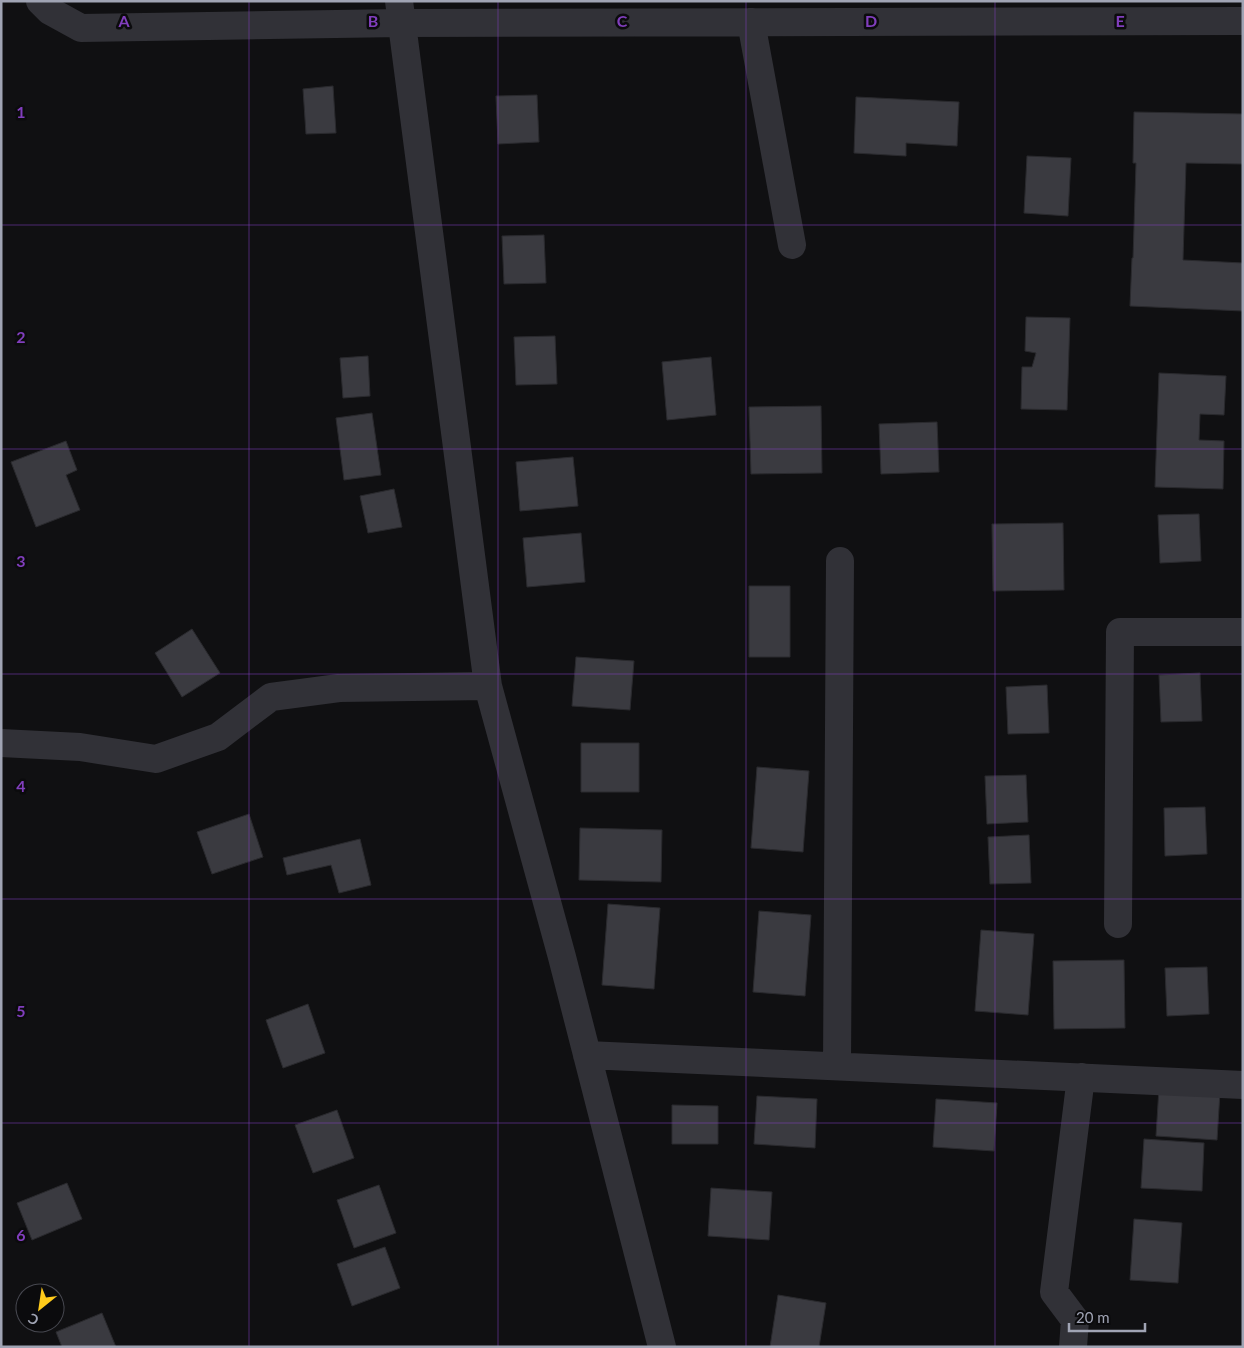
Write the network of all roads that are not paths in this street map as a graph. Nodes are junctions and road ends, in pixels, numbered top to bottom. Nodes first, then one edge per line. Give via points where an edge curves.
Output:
1 (40, 1) edge
2 (1067, 11) edge
3 (400, 12) edge
4 (1243, 21) edge
5 (751, 22) junction
6 (792, 245) dead end
7 (840, 561) dead end
8 (1243, 632) edge
9 (488, 686) junction
10 (1, 743) edge
11 (1118, 924) dead end
12 (587, 1055) junction
13 (837, 1066) junction
14 (1081, 1077) junction
15 (1243, 1085) edge
16 (662, 1347) edge
17 (1073, 1347) edge

1 - 3 street via 50,11 81,28
2 - 4 street
2 - 5 street
3 - 5 street
3 - 9 street
5 - 6 street
7 - 13 street
8 - 11 street via 1120,632
9 - 10 street via 339,688 271,698 218,736 156,759 80,747
9 - 12 street
12 - 13 street
12 - 16 street
13 - 14 street
14 - 15 street
14 - 17 street via 1054,1292 1075,1320

